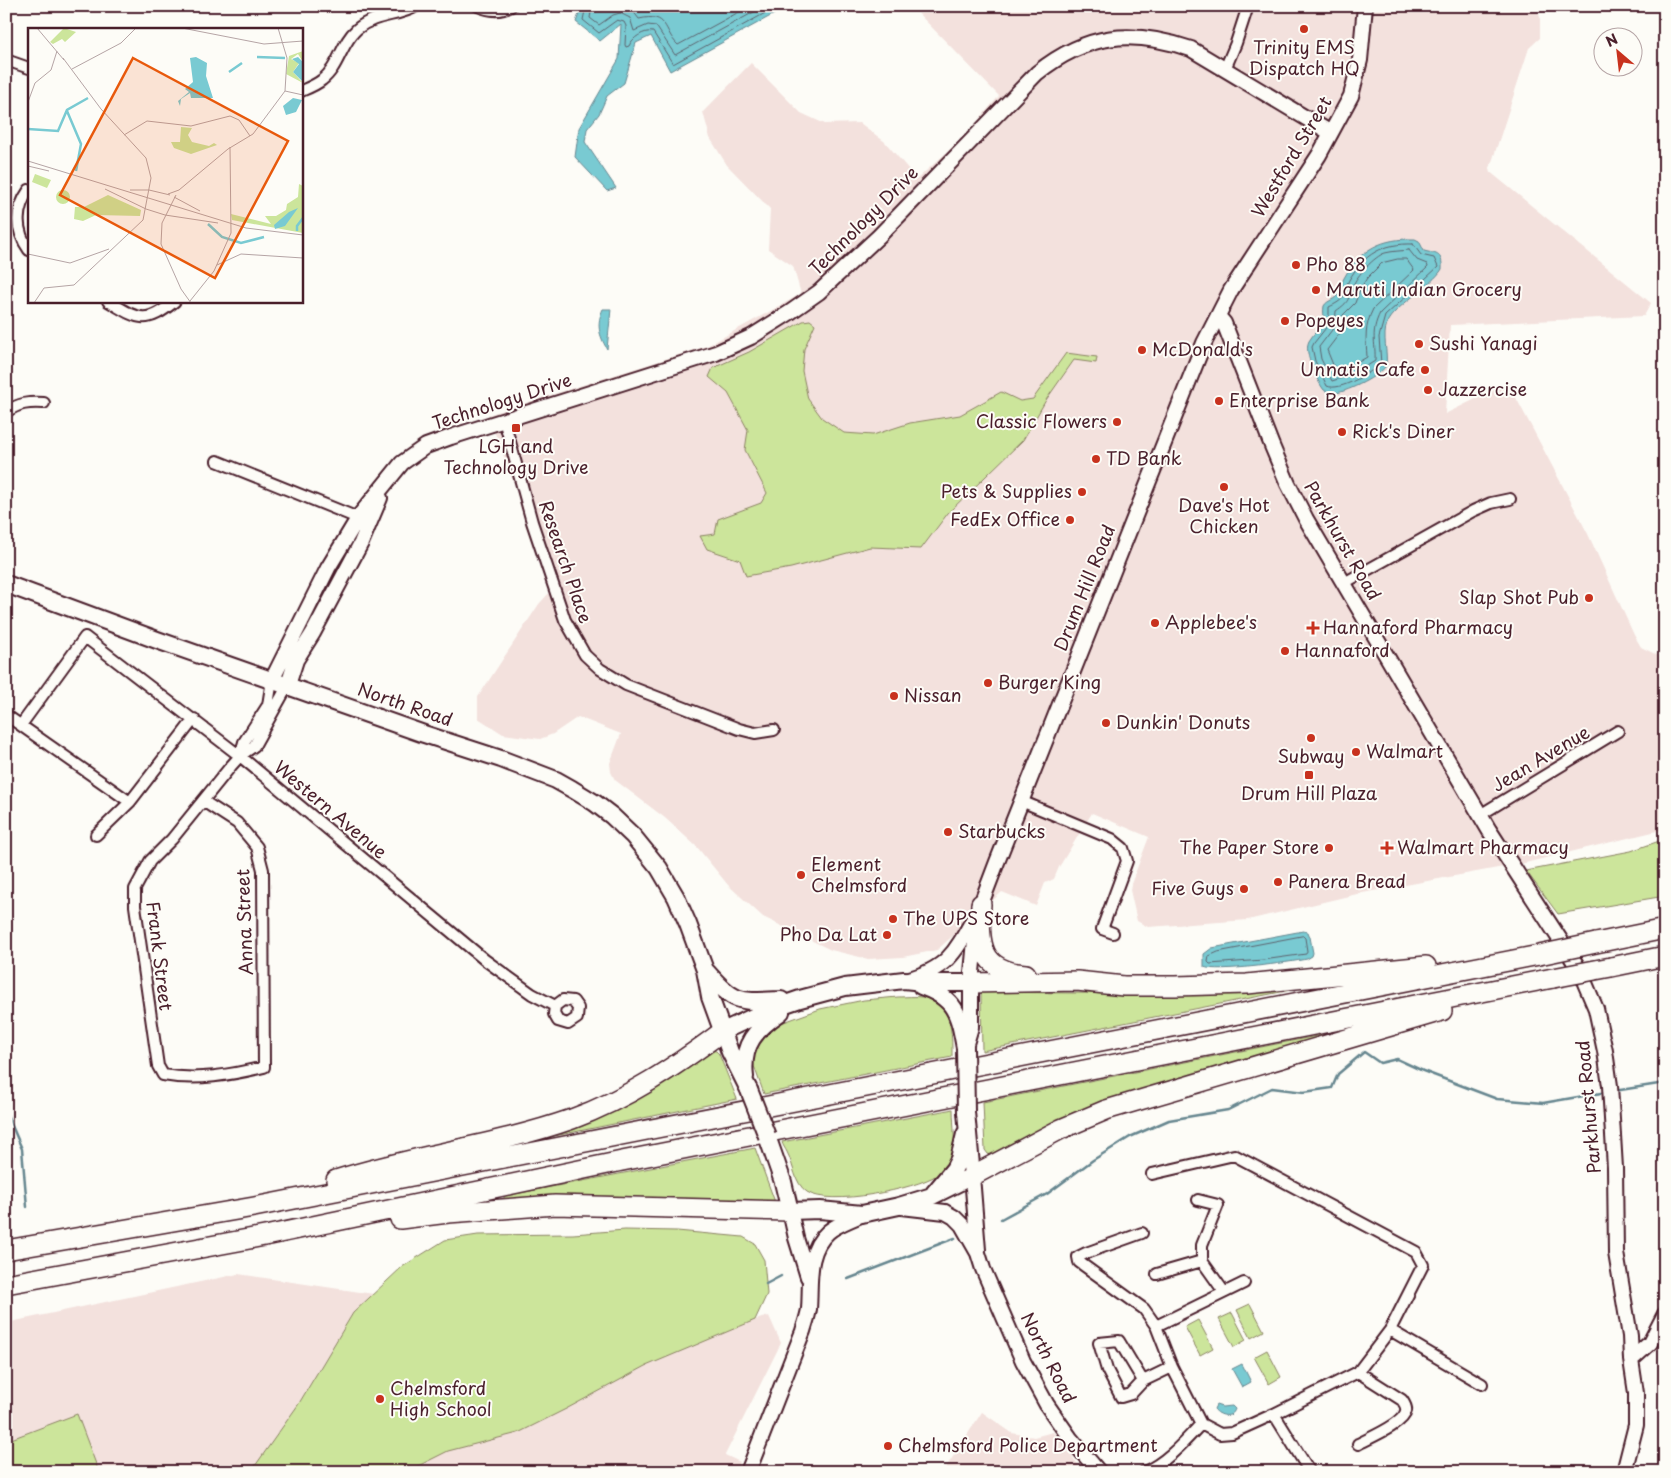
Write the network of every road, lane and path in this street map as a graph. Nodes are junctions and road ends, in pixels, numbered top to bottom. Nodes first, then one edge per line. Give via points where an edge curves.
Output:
1 (416, 6) edge
2 (478, 6) edge
3 (511, 6) edge
4 (1248, 6) edge
5 (1365, 6) edge
6 (6, 60) edge
7 (28, 68) edge
8 (1225, 69) junction
9 (302, 90) edge
10 (1331, 133) junction
11 (28, 192) edge
12 (28, 248) edge
13 (110, 302) edge
14 (174, 302) edge
15 (1218, 316) junction
16 (1204, 343) junction
17 (1235, 351) junction
18 (44, 403) dead end
19 (6, 412) edge
20 (504, 420) junction
21 (217, 461) dead end
22 (390, 478) junction
23 (1510, 499) dead end
24 (358, 518) junction
25 (1344, 582) junction
26 (6, 584) edge
27 (272, 680) junction
28 (288, 685) junction
29 (6, 714) edge
30 (194, 719) junction
31 (21, 725) junction
32 (774, 730) dead end
33 (1618, 731) dead end
34 (240, 756) junction
35 (203, 801) junction
36 (1021, 801) junction
37 (130, 802) junction
38 (1480, 815) junction
39 (96, 835) dead end
40 (981, 904) junction
41 (1665, 929) edge
42 (1112, 933) dead end
43 (1539, 955) junction
44 (1665, 956) edge
45 (705, 970) junction
46 (1553, 978) junction
47 (904, 980) junction
48 (1059, 981) junction
49 (971, 983) junction
50 (800, 998) junction
51 (555, 1006) dead end
52 (723, 1031) junction
53 (964, 1048) junction
54 (163, 1075) joint
55 (748, 1086) junction
56 (966, 1120) junction
57 (1152, 1174) dead end
58 (972, 1176) junction
59 (932, 1196) junction
60 (1198, 1200) dead end
61 (899, 1206) junction
62 (254, 1207) junction
63 (790, 1211) junction
64 (862, 1214) junction
65 (1142, 1233) dead end
66 (270, 1235) junction
67 (6, 1250) edge
68 (978, 1254) junction
69 (1202, 1261) junction
70 (1157, 1274) dead end
71 (810, 1282) junction
72 (6, 1284) edge
73 (1244, 1284) dead end
74 (1224, 1292) junction
75 (1665, 1314) edge
76 (1156, 1326) junction
77 (1390, 1330) junction
78 (1631, 1360) junction
79 (1172, 1367) junction
80 (1358, 1372) junction
81 (1143, 1381) junction
82 (1482, 1384) dead end
83 (1274, 1414) junction
84 (1202, 1424) junction
85 (1358, 1444) dead end
86 (1148, 1471) edge
87 (748, 1472) edge
88 (1099, 1472) edge
89 (1310, 1472) edge
90 (1624, 1472) edge

1 - 9 street via 370,20 358,28 343,46 329,73
2 - 3 street via 501,10
4 - 8 street
5 - 10 street, Westford Street via 1360,60 1350,96
6 - 7 street
8 - 10 street, Technology Drive
8 - 20 street, Technology Drive via 1191,49 1148,38 1112,38 1072,49 1038,72 879,236 820,292 790,314 716,353
10 - 15 street, Westford Street via 1231,290
11 - 12 street via 18,216 20,236
13 - 14 street via 142,318 162,312
15 - 16 street, Drum Hill Road
15 - 17 street, Parkhurst Road
16 - 17 street, Parkhurst Road via 1212,336 1221,335
16 - 36 street, Drum Hill Road
17 - 25 street, Parkhurst Road via 1288,484
18 - 19 street via 20,403
20 - 22 street, Technology Drive via 426,446 402,463
20 - 32 street, Research Place via 564,620 585,655 626,685 739,729 755,733
21 - 24 street
22 - 24 street, Technology Drive
22 - 28 street, Technology Drive via 361,543 296,660
23 - 25 street via 1473,510
24 - 27 street, Technology Drive via 328,568
25 - 38 street, Parkhurst Road
26 - 27 main road, North Road
27 - 28 main road, North Road
27 - 34 street, Frank Street via 268,705 244,742
28 - 34 street, Frank Street via 254,746
28 - 45 main road, North Road via 510,762 556,780 595,803 633,836 659,868 680,906
29 - 31 street
30 - 31 street, Western Avenue via 85,637
30 - 34 street, Western Avenue
30 - 37 street
31 - 37 street
33 - 38 street, Jean Avenue
34 - 35 street, Frank Street
34 - 51 street, Western Avenue via 485,960 532,994
35 - 54 street, Frank Street via 150,861 134,889 153,1040
35 - 54 street, Anna Street via 238,823 257,847 263,870 264,1068 230,1076 179,1078
36 - 40 street, Drum Hill Road
36 - 42 street via 1112,839 1123,848 1127,861 1102,929
37 - 39 street
38 - 78 street, Parkhurst Road via 1585,981 1601,1028 1612,1112 1616,1254
40 - 47 street, Drum Hill Road via 950,958 932,970
40 - 48 highway via 981,940 995,965 1008,973
40 - 49 street, Drum Hill Road
41 - 43 highway, bridge
43 - 48 highway via 1247,984 1124,986
43 - 62 highway
44 - 46 highway, bridge
45 - 50 main road, North Road via 738,1000
45 - 52 main road, North Road via 710,997
46 - 58 highway via 1106,1110 1061,1129
46 - 66 highway via 622,1161
47 - 49 main road
47 - 50 main road via 845,987
47 - 53 main road via 933,990 949,1002 961,1023
48 - 49 highway
49 - 53 street, Drum Hill Road via 971,1027
50 - 52 main road
50 - 55 main road via 766,1022 751,1038 744,1069
52 - 55 main road, North Road
52 - 62 highway via 674,1067 572,1119 352,1175
53 - 56 main road, bridge
55 - 63 main road, bridge via 783,1182
56 - 58 main road
56 - 59 main road via 959,1159
57 - 77 street via 1234,1155 1416,1252 1423,1265
58 - 59 main road
58 - 68 street, North Road
59 - 61 main road
60 - 69 street via 1218,1204 1202,1245
61 - 64 main road
61 - 68 street, North Road via 933,1209 954,1217
62 - 67 highway
63 - 64 main road
63 - 66 highway via 545,1205 448,1212
63 - 71 street
64 - 71 street via 829,1231 818,1242 811,1263
65 - 76 street via 1078,1257 1079,1262 1144,1309
66 - 72 highway
68 - 88 street, North Road via 1023,1361 1046,1405
69 - 70 street
69 - 74 street
71 - 87 street via 809,1311 803,1331
73 - 74 street
74 - 76 street
75 - 78 street via 1650,1343
76 - 79 street
77 - 80 street
77 - 82 street
78 - 90 street, Parkhurst Road via 1636,1425
79 - 81 street
79 - 84 street
80 - 83 street
80 - 85 street via 1406,1405 1403,1418 1396,1424
81 - 81 street via 1119,1341 1099,1343 1107,1370 1121,1396 1131,1394
83 - 84 street via 1232,1433 1220,1434
83 - 89 street
84 - 86 street

